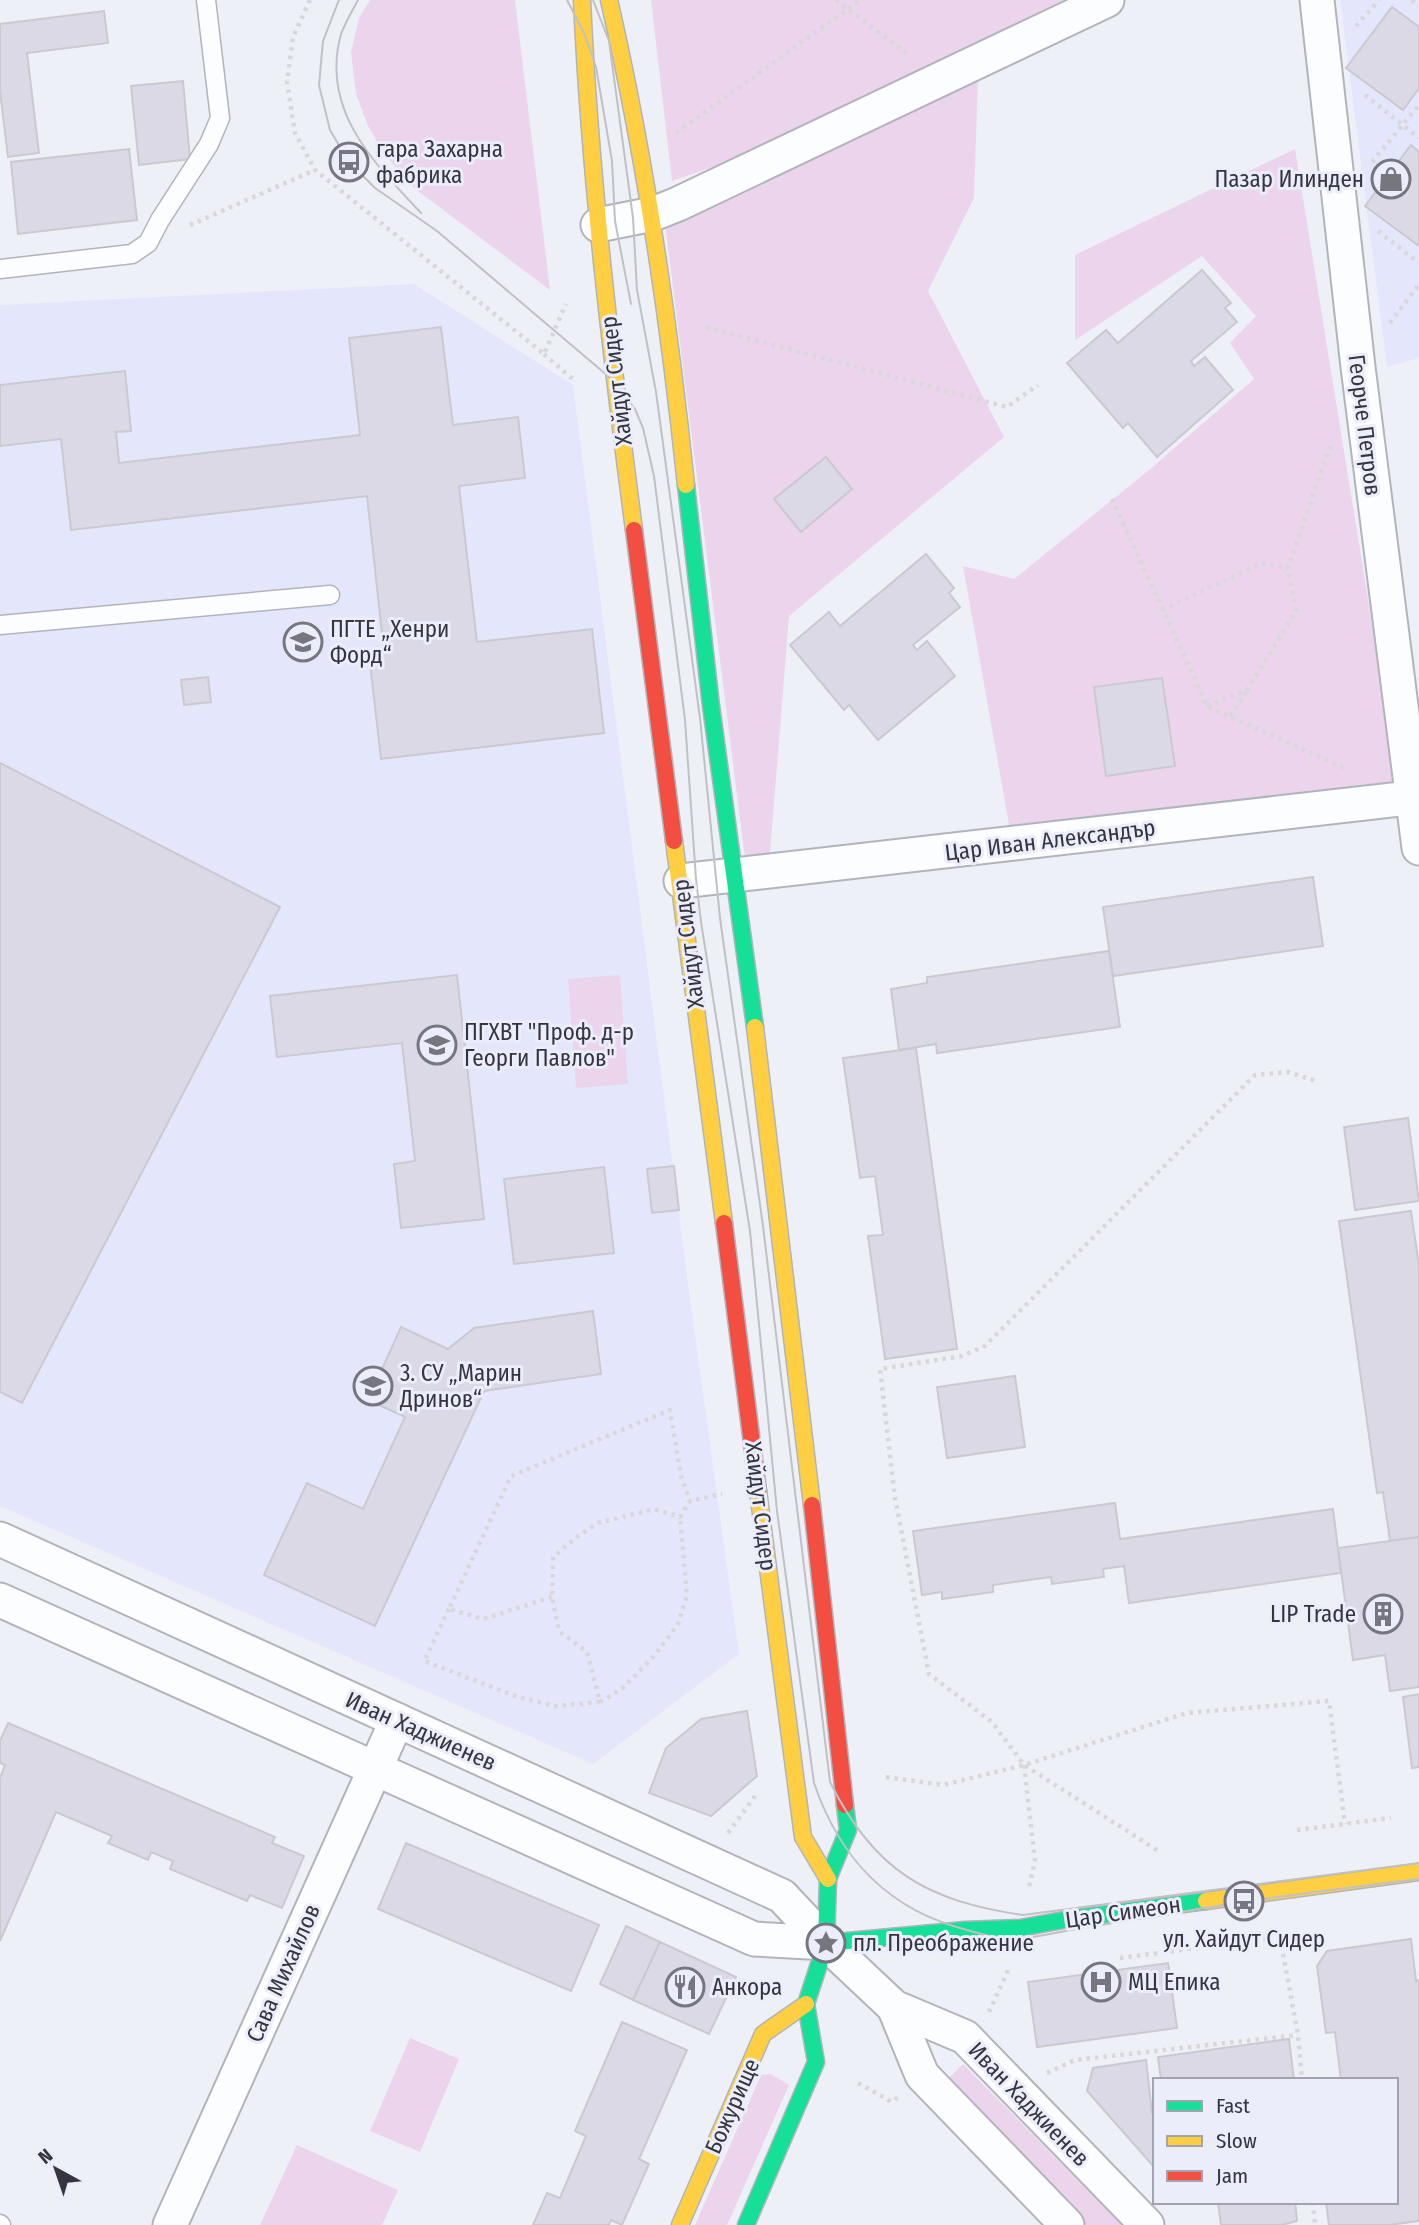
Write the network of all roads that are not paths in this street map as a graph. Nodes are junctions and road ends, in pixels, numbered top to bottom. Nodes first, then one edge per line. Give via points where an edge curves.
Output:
1 (206, 0) edge
2 (582, 0) edge
3 (609, 0) edge
4 (1107, 0) edge
5 (1317, 0) edge
6 (653, 214) junction
7 (598, 225) junction
8 (0, 269) edge
9 (330, 595) dead end
10 (0, 625) edge
11 (1416, 798) edge
12 (1419, 848) edge
13 (735, 876) junction
14 (681, 881) junction
15 (0, 1539) edge
16 (0, 1600) edge
17 (397, 1720) junction
18 (375, 1769) junction
19 (1419, 1872) edge
20 (828, 1879) junction
21 (826, 1943) junction
22 (806, 2004) junction
23 (894, 2007) junction
24 (170, 2225) edge
25 (680, 2225) edge
26 (746, 2225) edge
27 (1067, 2225) edge
28 (1147, 2225) edge

1 - 8 lane via 220,118 148,243 132,254
2 - 7 street, Хайдут Сидер
3 - 6 street
4 - 6 street
5 - 11 street, Георче Петров via 1358,367
6 - 7 street
6 - 13 street
7 - 14 street, Хайдут Сидер
9 - 10 lane
11 - 12 street, Георче Петров
11 - 13 street, Цар Иван Александър
13 - 14 street, Цар Иван Александър
13 - 20 street via 848,1830
14 - 20 street, Хайдут Сидер via 803,1837
15 - 17 street, Иван Хаджиенев
16 - 18 street
17 - 18 street, Сава Михайлов
17 - 21 street, Иван Хаджиенев via 782,1896
18 - 21 street via 754,1939
18 - 24 street, Сава Михайлов
19 - 21 street, Цар Симеон via 1020,1927
20 - 21 street
21 - 22 street
21 - 23 street, Иван Хаджиенев
22 - 25 street, Божурище via 763,2034
22 - 26 street via 816,2062
23 - 27 street, Иван Хаджиенев via 922,2076
23 - 28 street, Иван Хаджиенев via 965,2037

